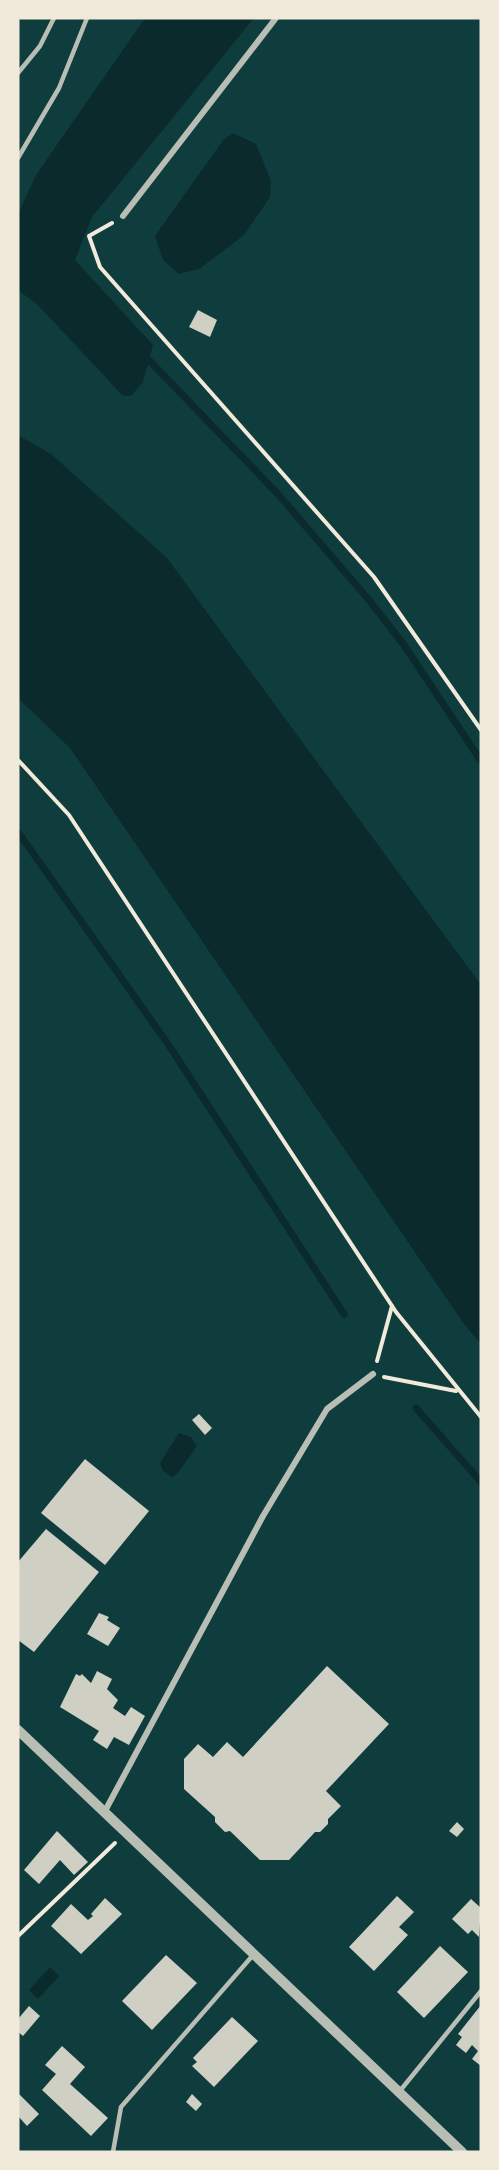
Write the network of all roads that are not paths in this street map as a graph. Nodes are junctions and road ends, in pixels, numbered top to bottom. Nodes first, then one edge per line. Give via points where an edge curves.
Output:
1 (54, 18) edge
2 (87, 18) edge
3 (276, 18) edge
4 (18, 73) edge
5 (18, 158) edge
6 (123, 216) road end
7 (373, 1374) road end
8 (20, 1733) edge
9 (105, 1811) junction
10 (254, 1954) junction
11 (481, 1991) edge
12 (399, 2092) junction
13 (113, 2152) edge
14 (462, 2152) edge

1 - 4 lane via 40,46
2 - 5 lane via 59,88
3 - 6 street
7 - 9 street via 327,1409 262,1516
8 - 9 street
9 - 10 street
10 - 12 street
10 - 13 lane via 121,2107
11 - 12 lane
12 - 14 street

